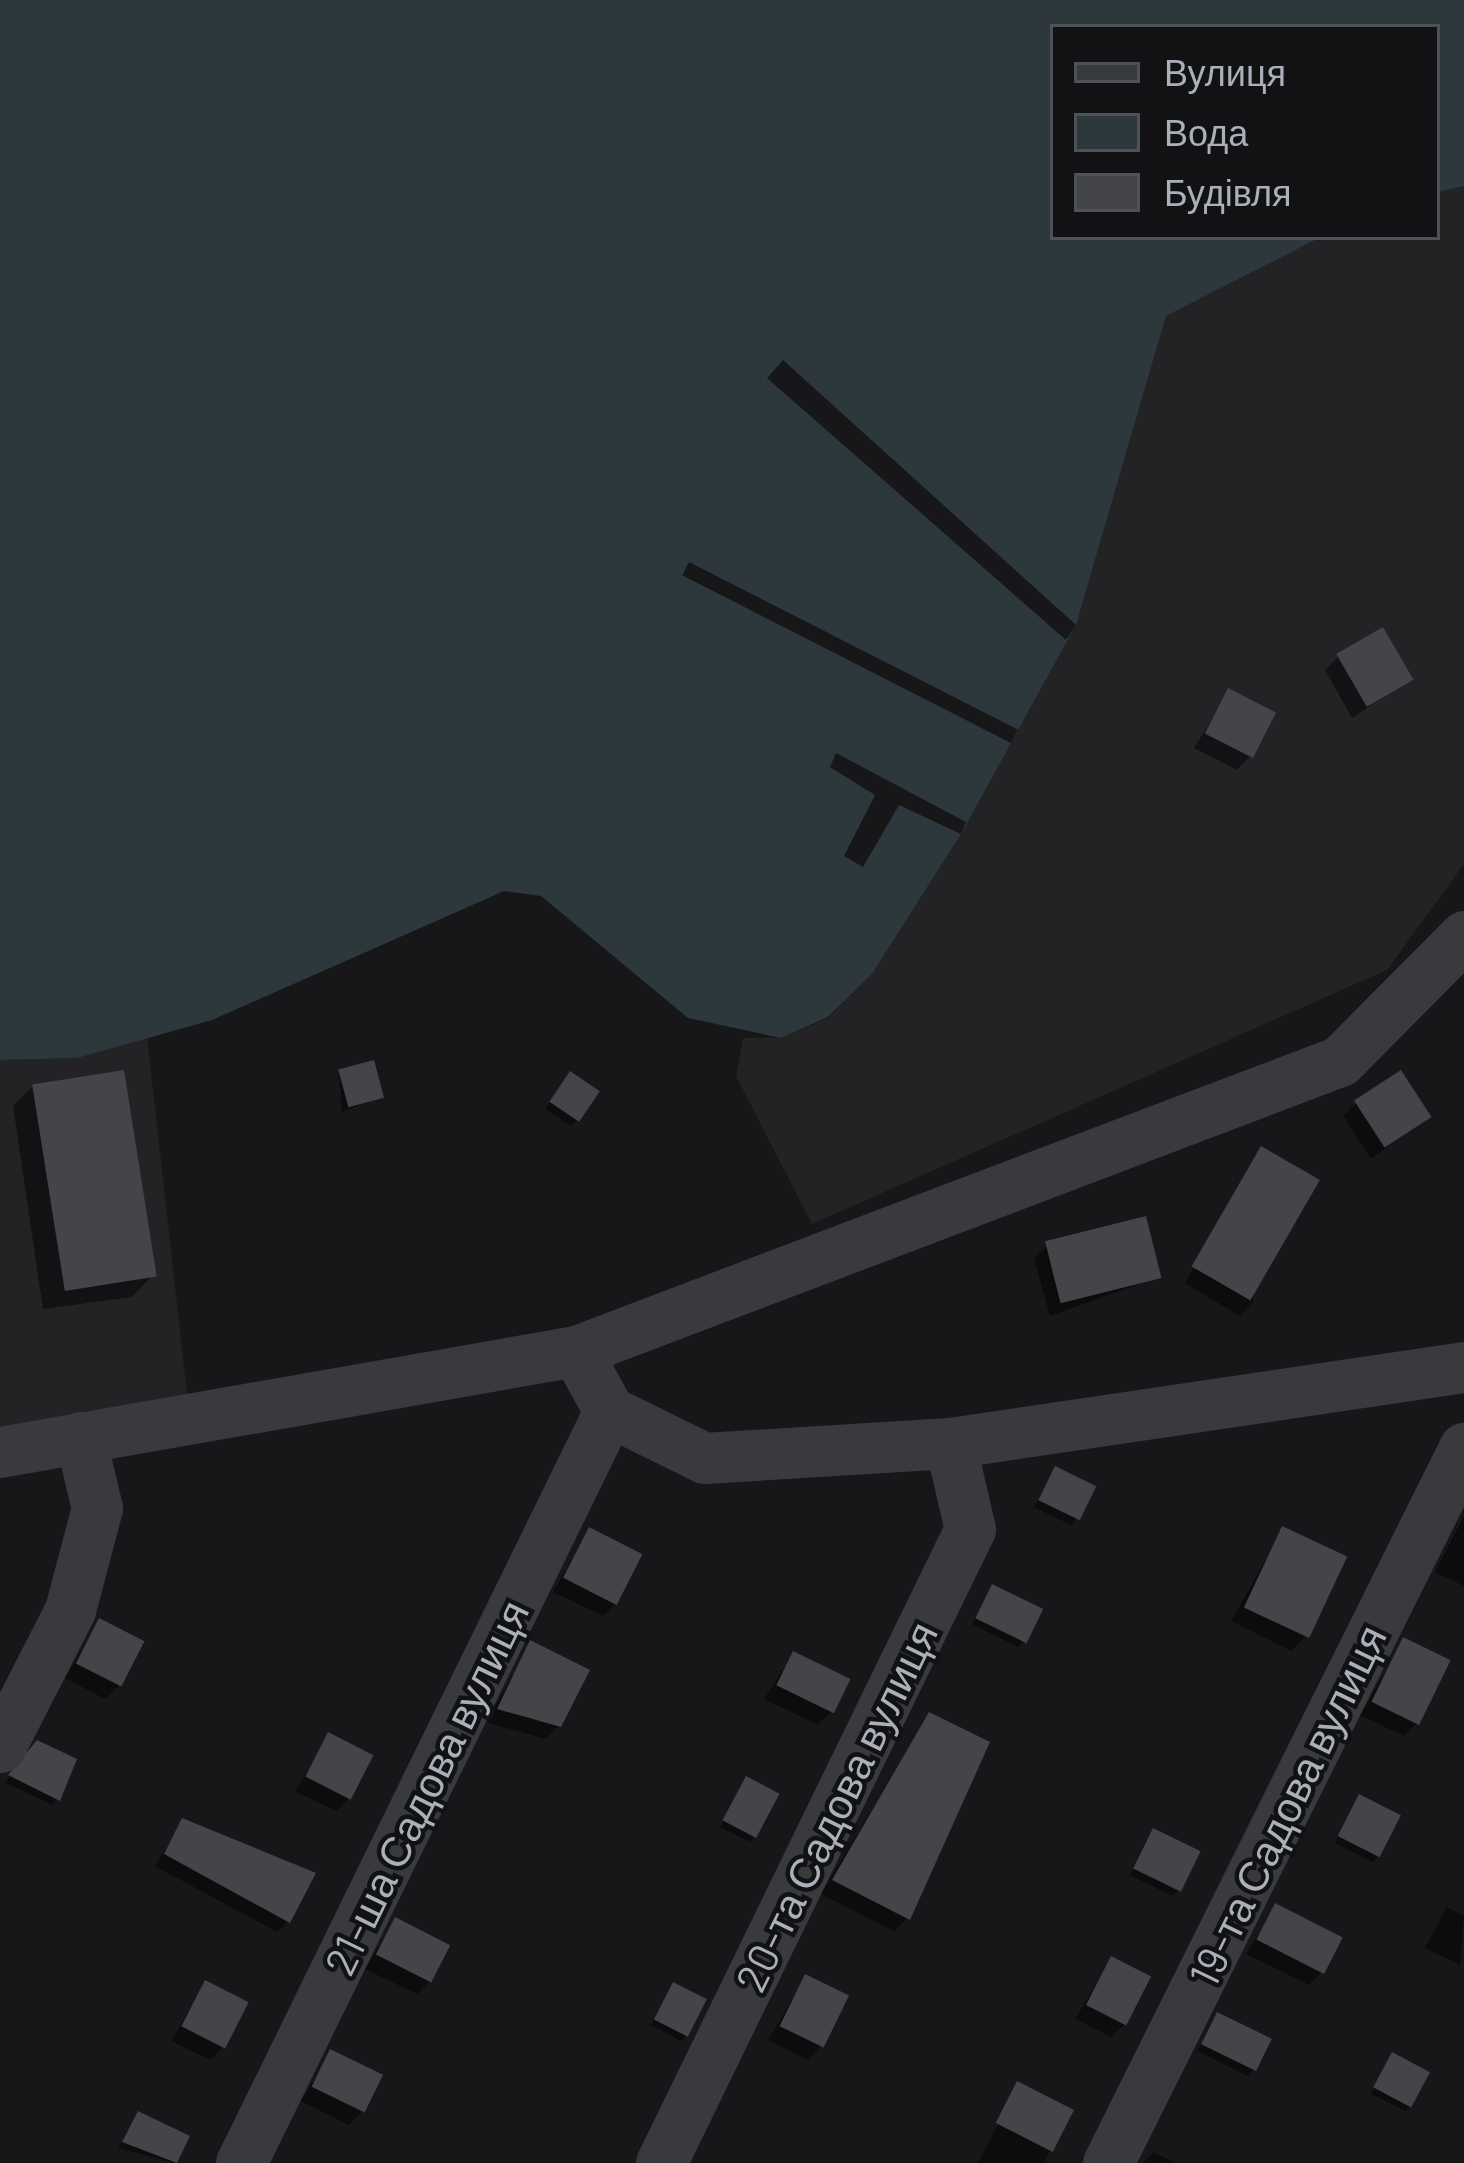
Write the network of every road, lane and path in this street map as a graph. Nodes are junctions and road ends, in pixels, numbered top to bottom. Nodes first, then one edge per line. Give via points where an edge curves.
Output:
1 (1464, 936) edge
2 (576, 1352) junction
3 (1464, 1367) edge
4 (609, 1411) junction
5 (80, 1437) junction
6 (950, 1443) junction
7 (1464, 1448) edge
8 (0, 1452) edge
9 (0, 1747) edge
10 (241, 2163) edge
11 (661, 2163) edge
12 (1108, 2163) edge

1 - 2 street via 1340,1061
2 - 4 street
2 - 5 street
3 - 6 street
4 - 6 street via 704,1458
4 - 10 street, 21-ша Садова вулиця
5 - 8 street
5 - 9 street via 97,1508 70,1610
6 - 11 street, 20-та Садова вулиця via 970,1529
7 - 12 street, 19-та Садова вулиця

